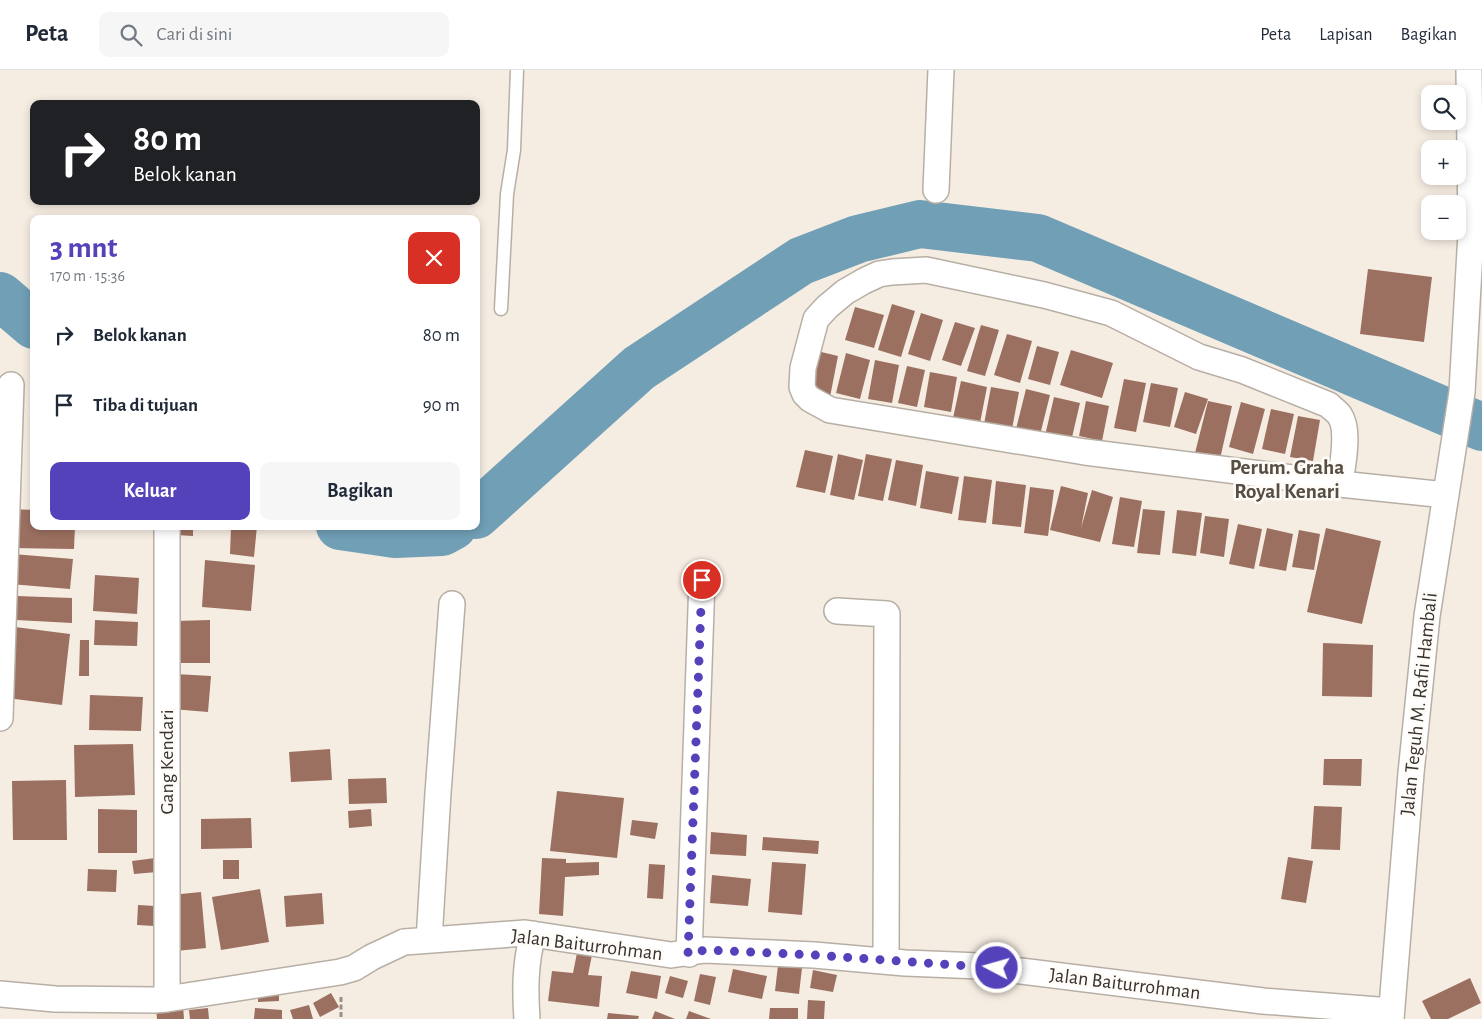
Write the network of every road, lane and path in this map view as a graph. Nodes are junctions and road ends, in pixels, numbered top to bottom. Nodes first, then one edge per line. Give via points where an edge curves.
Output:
1 (516, 70) edge
2 (942, 70) edge
3 (1469, 70) edge
4 (936, 190) dead end
5 (1477, 234) edge
6 (501, 309) dead end
7 (11, 385) dead end
8 (1340, 484) junction
9 (1448, 485) junction
10 (167, 530) edge
11 (702, 580) dead end
12 (452, 604) dead end
13 (837, 611) dead end
14 (0, 718) edge
15 (533, 934) junction
16 (429, 940) junction
17 (688, 954) junction
18 (886, 961) junction
19 (0, 994) edge
20 (167, 999) junction
21 (526, 1013) edge
22 (1391, 1015) edge

1 - 6 lane via 514,150 507,194
2 - 4 street
3 - 5 street, Jalan Teguh M. Rafii Hambali
5 - 9 street, Jalan Teguh M. Rafii Hambali via 1462,392
7 - 14 street
8 - 8 street via 1085,452 830,410 805,394 802,368 816,319 845,292 879,274 926,270 1044,295 1111,313 1199,357 1242,370 1329,406 1340,415 1344,425
8 - 9 street
9 - 22 street, Jalan Teguh M. Rafii Hambali via 1427,616
10 - 20 street, Gang Kendari
11 - 17 street
12 - 16 street
13 - 18 street via 887,614
15 - 16 street, Jalan Baiturrohman
15 - 17 street, Jalan Baiturrohman via 671,955
15 - 21 street via 525,981
16 - 20 street, Jalan Baiturrohman via 404,942 340,972
17 - 18 street, Jalan Baiturrohman via 705,950
18 - 22 street, Jalan Baiturrohman via 980,966
19 - 20 street, Jalan Baiturrohman via 55,999

